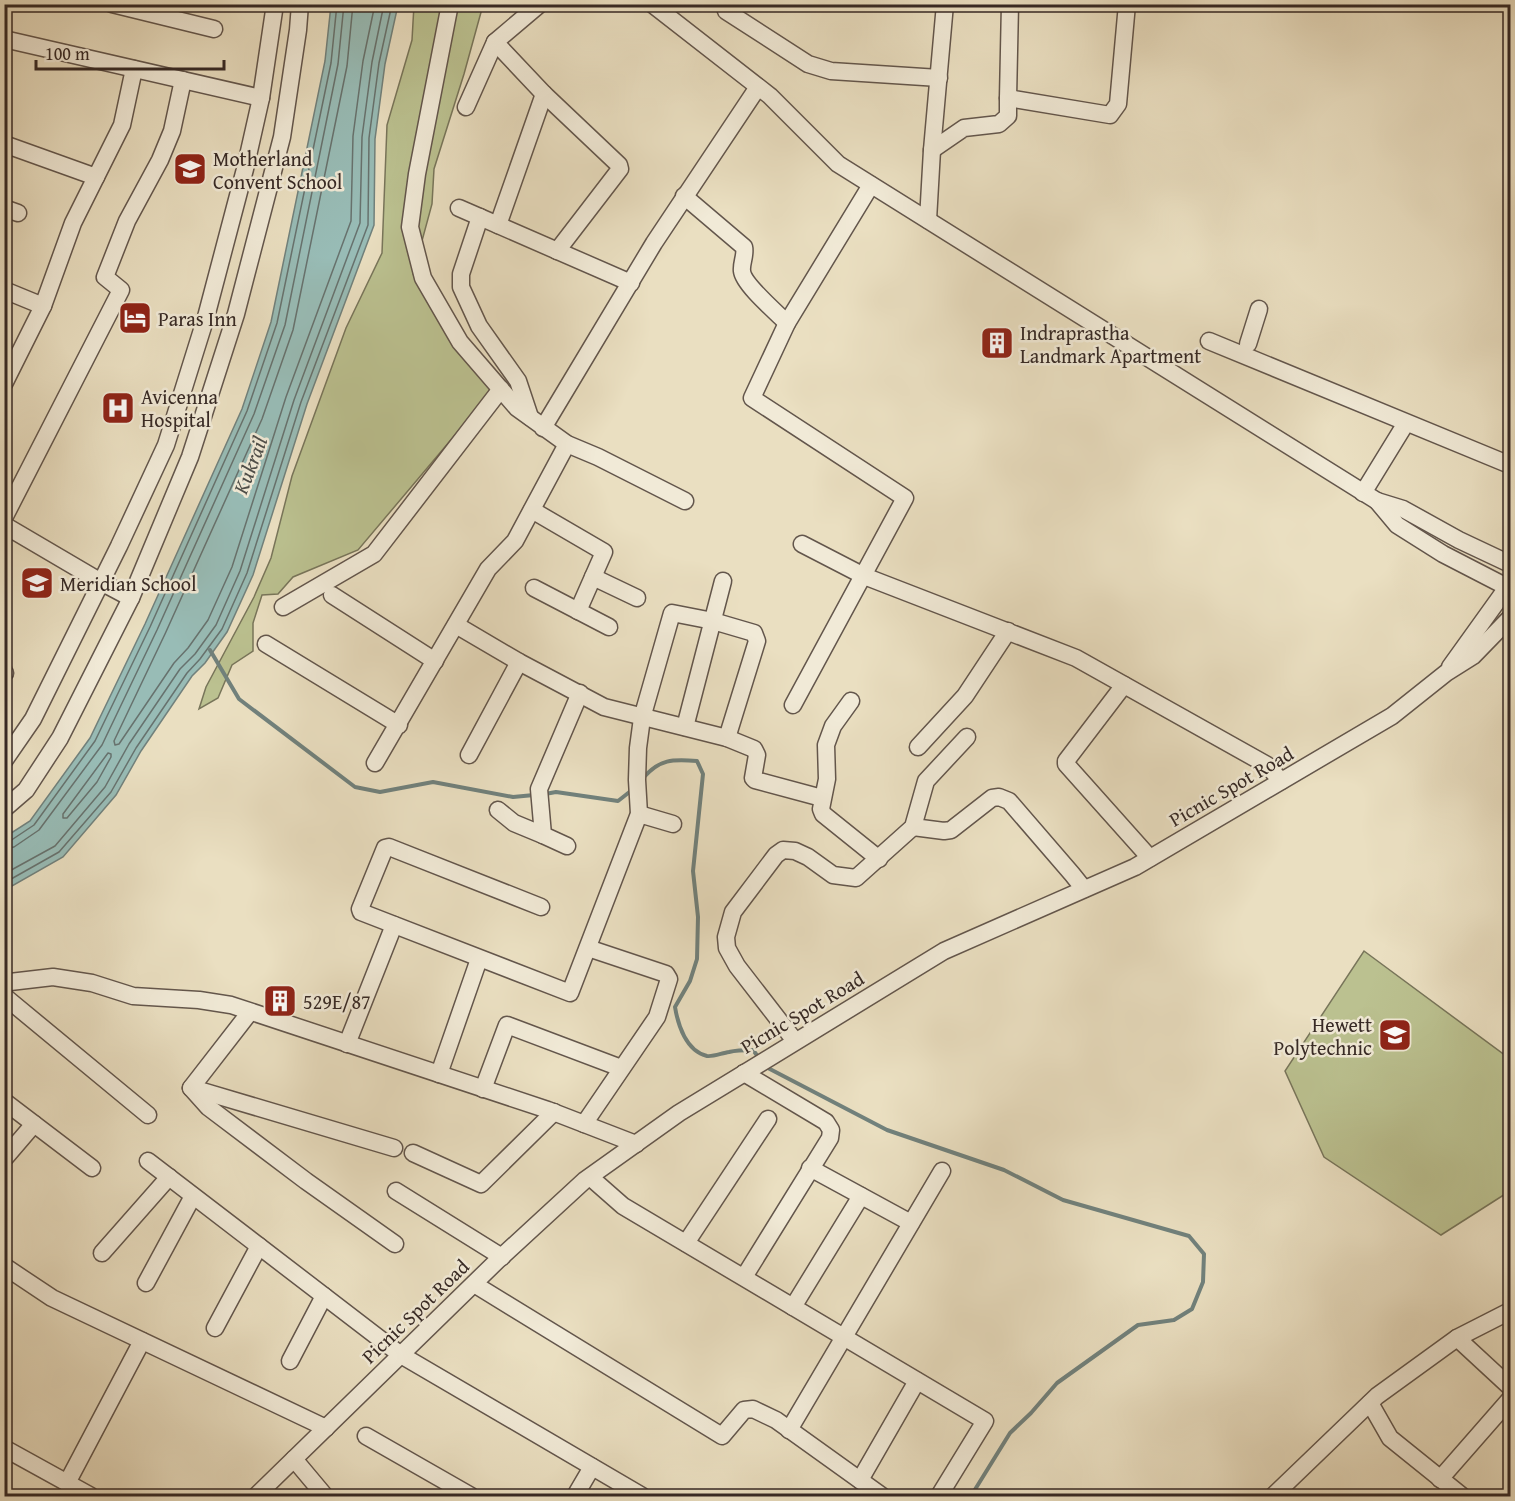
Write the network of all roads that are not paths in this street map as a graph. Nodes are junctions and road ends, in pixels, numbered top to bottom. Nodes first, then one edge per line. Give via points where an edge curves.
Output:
1 (112, 4) edge
2 (275, 4) edge
3 (300, 4) edge
4 (450, 4) edge
5 (540, 4) edge
6 (652, 4) edge
7 (945, 4) edge
8 (1010, 4) edge
9 (1127, 4) edge
10 (726, 11) dead end
11 (214, 29) dead end
12 (4, 39) edge
13 (495, 42) junction
14 (134, 69) junction
15 (939, 78) junction
16 (183, 80) junction
17 (758, 87) junction
18 (544, 94) junction
19 (261, 98) junction
20 (1008, 98) junction
21 (466, 107) dead end
22 (4, 144) edge
23 (932, 150) junction
24 (96, 177) junction
25 (872, 185) junction
26 (684, 196) junction
27 (459, 208) dead end
28 (480, 217) junction
29 (928, 220) junction
30 (498, 225) junction
31 (557, 251) junction
32 (631, 283) junction
33 (4, 290) edge
34 (43, 306) junction
35 (1259, 309) dead end
36 (787, 323) junction
37 (1209, 341) dead end
38 (1248, 344) dead end
39 (4, 384) edge
40 (501, 389) junction
41 (537, 422) junction
42 (1406, 423) junction
43 (567, 444) junction
44 (1510, 465) edge
45 (1370, 497) junction
46 (686, 501) dead end
47 (532, 510) junction
48 (4, 518) edge
49 (4, 525) edge
50 (802, 544) dead end
51 (1510, 564) edge
52 (864, 576) junction
53 (593, 577) junction
54 (723, 581) dead end
55 (101, 582) junction
56 (534, 588) dead end
57 (1507, 590) edge
58 (333, 595) dead end
59 (131, 598) junction
60 (637, 598) dead end
61 (283, 607) dead end
62 (578, 611) junction
63 (1510, 618) edge
64 (713, 621) junction
65 (456, 625) junction
66 (609, 627) dead end
67 (1008, 631) junction
68 (266, 644) dead end
69 (435, 661) junction
70 (519, 662) junction
71 (1446, 673) junction
72 (1124, 685) junction
73 (580, 693) junction
74 (851, 701) dead end
75 (793, 705) dead end
76 (642, 718) junction
77 (399, 725) junction
78 (685, 728) junction
79 (968, 737) dead end
80 (727, 738) junction
81 (918, 747) dead end
82 (469, 755) dead end
83 (5, 758) edge
84 (375, 763) dead end
85 (1281, 782) junction
86 (822, 798) junction
87 (4, 809) edge
88 (498, 810) dead end
89 (639, 814) junction
90 (673, 824) dead end
91 (913, 827) junction
92 (543, 835) junction
93 (567, 846) dead end
94 (1150, 858) junction
95 (879, 859) junction
96 (1084, 889) junction
97 (541, 907) dead end
98 (394, 926) junction
99 (588, 948) junction
100 (479, 959) junction
101 (4, 985) edge
102 (4, 996) edge
103 (250, 1012) junction
104 (795, 1041) junction
105 (347, 1044) junction
106 (621, 1068) junction
107 (749, 1070) junction
108 (438, 1074) junction
109 (191, 1088) junction
110 (483, 1089) junction
111 (4, 1101) edge
112 (554, 1112) junction
113 (148, 1115) dead end
114 (768, 1119) dead end
115 (34, 1124) junction
116 (584, 1124) junction
117 (636, 1144) junction
118 (394, 1148) dead end
119 (413, 1153) dead end
120 (4, 1160) edge
121 (148, 1161) dead end
122 (92, 1168) dead end
123 (810, 1168) junction
124 (942, 1171) dead end
125 (169, 1177) junction
126 (590, 1177) junction
127 (396, 1191) dead end
128 (193, 1196) junction
129 (861, 1196) junction
130 (911, 1223) junction
131 (395, 1244) dead end
132 (686, 1244) junction
133 (259, 1246) junction
134 (102, 1253) dead end
135 (502, 1257) junction
136 (4, 1266) edge
137 (744, 1278) junction
138 (146, 1283) dead end
139 (474, 1284) junction
140 (324, 1296) junction
141 (793, 1307) junction
142 (1510, 1311) edge
143 (215, 1328) dead end
144 (844, 1337) junction
145 (1457, 1338) junction
146 (142, 1341) junction
147 (401, 1355) junction
148 (290, 1361) dead end
149 (918, 1381) junction
150 (1510, 1387) edge
151 (1510, 1399) edge
152 (1370, 1403) junction
153 (326, 1428) junction
154 (789, 1430) junction
155 (366, 1436) dead end
156 (4, 1448) edge
157 (294, 1459) junction
158 (591, 1467) junction
159 (1440, 1479) junction
160 (860, 1480) junction
161 (67, 1483) junction
162 (91, 1497) edge
163 (256, 1497) edge
164 (325, 1497) edge
165 (471, 1497) edge
166 (575, 1497) edge
167 (642, 1497) edge
168 (882, 1497) edge
169 (939, 1497) edge
170 (1273, 1497) edge
171 (1462, 1497) edge

1 - 11 street
2 - 19 street
3 - 59 street via 282,137 236,314 190,457
4 - 40 street via 410,227 423,278 460,342
5 - 13 street
6 - 17 street
7 - 15 street
8 - 20 street
9 - 20 street via 1118,104 1110,115
10 - 15 street via 808,64 831,72
12 - 14 street
13 - 18 street
13 - 21 street
14 - 16 street
14 - 24 street via 122,125
15 - 23 street
16 - 19 street
16 - 48 street via 172,131 127,221 105,278 121,290
17 - 25 street via 838,164
17 - 26 street
18 - 30 street
18 - 31 street via 621,169
19 - 55 street via 206,317 166,445
20 - 23 street via 1008,116 999,124 964,128
22 - 24 street
23 - 29 street
24 - 34 street via 73,223
25 - 29 street
25 - 36 street
26 - 32 street
26 - 36 street via 744,247 745,280
27 - 28 street
28 - 30 street
28 - 41 street via 461,274 461,287 479,326 518,381
29 - 45 street
30 - 31 street
31 - 32 street
32 - 41 street
33 - 34 street
34 - 39 street
35 - 38 street
36 - 52 street via 752,398 905,498
37 - 42 street
40 - 41 street via 517,408
40 - 61 street via 374,554
41 - 43 street
42 - 44 street
42 - 45 street
43 - 46 street
43 - 47 street
45 - 51 street via 1403,509
45 - 57 street via 1397,525
47 - 53 street via 604,552
47 - 65 street via 515,541 488,569
49 - 55 street
50 - 52 street
51 - 57 street via 1504,576
52 - 67 street
52 - 75 street
53 - 60 street
53 - 62 street
54 - 64 street
55 - 59 street
55 - 83 street via 33,719
56 - 62 street
57 - 71 street, Picnic Spot Road
58 - 69 street
59 - 87 street via 60,738 26,790
62 - 66 street
63 - 71 street, Picnic Spot Road via 1473,656
64 - 76 street via 672,613
64 - 78 street
64 - 80 street via 754,633 757,641
65 - 69 street
65 - 70 street
67 - 72 street via 1076,658
67 - 81 street via 965,696
68 - 77 street
69 - 77 street
70 - 73 street
70 - 82 street
71 - 85 street, Picnic Spot Road via 1392,716
72 - 85 street via 1268,765
72 - 94 street via 1066,764
73 - 76 street via 604,707
73 - 92 street via 539,789
74 - 86 street via 833,726 826,745 827,779
76 - 78 street
76 - 89 street via 638,748
77 - 84 street
78 - 80 street
79 - 91 street via 926,782
80 - 86 street via 756,751 755,780
85 - 94 street, Picnic Spot Road
86 - 95 street via 823,814
88 - 92 street via 514,823
89 - 90 street
89 - 99 street
91 - 95 street
91 - 96 street via 951,830 992,798 999,797 1009,801
92 - 93 street
94 - 96 street, Picnic Spot Road
95 - 104 street via 856,878 845,878 833,875 808,857 783,850 733,912 727,948 736,966
96 - 104 street, Picnic Spot Road via 944,951
97 - 98 street via 389,847 385,848 360,909
98 - 100 street
98 - 105 street
99 - 100 street via 572,991 567,993
99 - 106 street via 669,977 657,1017
100 - 108 street
101 - 103 street via 53,977 92,983 133,996 199,1000
102 - 113 street
103 - 105 street
103 - 109 street
104 - 107 street, Picnic Spot Road
105 - 108 street
106 - 110 street via 507,1025
106 - 116 street
107 - 117 street, Picnic Spot Road
107 - 123 street via 829,1125 830,1138
108 - 110 street
109 - 118 street
109 - 131 street via 208,1107
110 - 112 street
111 - 115 street
112 - 116 street
112 - 119 street via 482,1184
114 - 132 street
115 - 120 street
115 - 122 street
116 - 117 street
117 - 126 street, Picnic Spot Road
121 - 125 street
123 - 129 street
123 - 137 street
124 - 130 street
125 - 128 street
125 - 134 street
126 - 132 street via 623,1206
126 - 135 street, Picnic Spot Road
127 - 135 street
128 - 133 street
128 - 138 street
129 - 130 street
129 - 141 street
130 - 144 street
132 - 137 street
133 - 140 street
133 - 143 street
135 - 139 street, Picnic Spot Road
136 - 146 street via 52,1298
137 - 141 street
139 - 147 street, Picnic Spot Road
139 - 154 street via 722,1436 744,1410 753,1409
140 - 147 street
140 - 148 street
141 - 144 street
142 - 145 street
144 - 149 street
144 - 154 street
145 - 150 street
145 - 152 street
146 - 153 street
146 - 161 street
147 - 153 street, Picnic Spot Road
147 - 158 street
149 - 160 street
149 - 169 street via 985,1421
151 - 159 street
152 - 159 street via 1390,1438
152 - 170 street
153 - 157 street, Picnic Spot Road
154 - 160 street
155 - 165 street
156 - 161 street
157 - 163 street, Picnic Spot Road
157 - 164 street
158 - 166 street
158 - 167 street
159 - 171 street
160 - 168 street
161 - 162 street

